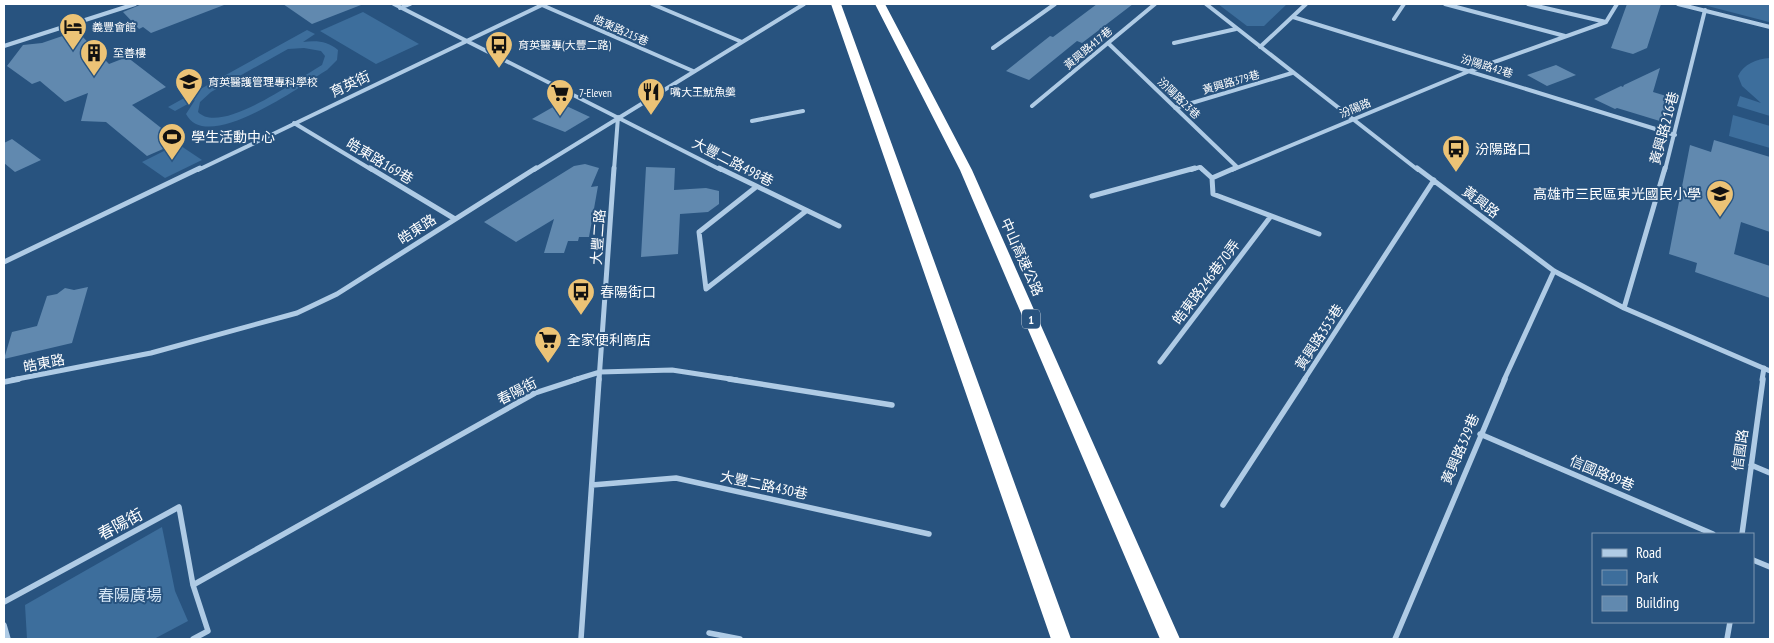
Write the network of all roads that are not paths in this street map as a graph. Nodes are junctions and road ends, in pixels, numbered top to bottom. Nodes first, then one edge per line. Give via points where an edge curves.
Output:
1 (116, 4) edge
2 (135, 4) edge
3 (394, 4) edge
4 (410, 4) edge
5 (543, 4) edge
6 (652, 4) edge
7 (804, 4) edge
8 (880, 4) edge
9 (1055, 4) edge
10 (1155, 4) edge
11 (1206, 4) edge
12 (1306, 4) edge
13 (1404, 4) edge
14 (1445, 4) edge
15 (1528, 4) edge
16 (1617, 4) edge
17 (1678, 4) edge
18 (838, 7) edge
19 (121, 8) junction
20 (400, 8) junction
21 (1705, 10) junction
22 (1293, 17) junction
23 (1394, 19) dead end
24 (1606, 22) junction
25 (1770, 27) edge
26 (1236, 29) junction
27 (1565, 36) junction
28 (466, 42) junction
29 (742, 42) junction
30 (1108, 43) junction
31 (1174, 43) dead end
32 (4, 46) edge
33 (1260, 47) junction
34 (993, 48) dead end
35 (1472, 70) junction
36 (693, 71) junction
37 (1292, 73) junction
38 (1032, 106) dead end
39 (1175, 108) junction
40 (803, 111) dead end
41 (618, 117) junction
42 (1351, 119) junction
43 (752, 121) dead end
44 (294, 123) junction
45 (1675, 135) junction
46 (1237, 167) junction
47 (1212, 178) junction
48 (1434, 180) junction
49 (756, 187) junction
50 (1092, 196) dead end
51 (806, 211) junction
52 (1271, 216) junction
53 (455, 219) junction
54 (839, 226) dead end
55 (1319, 234) dead end
56 (4, 262) edge
57 (1554, 271) junction
58 (1624, 308) junction
59 (1160, 362) dead end
60 (1764, 368) junction
61 (1770, 371) edge
62 (600, 372) junction
63 (4, 382) edge
64 (892, 405) dead end
65 (1480, 434) junction
66 (1751, 465) junction
67 (1770, 473) edge
68 (592, 486) junction
69 (1223, 505) dead end
70 (1712, 533) edge
71 (1742, 533) edge
72 (929, 534) dead end
73 (1754, 560) edge
74 (1770, 567) edge
75 (193, 585) junction
76 (4, 602) edge
77 (1730, 623) edge
78 (4, 625) edge
79 (709, 633) dead end
80 (8, 639) edge
81 (193, 639) edge
82 (581, 639) edge
83 (740, 639) edge
84 (1061, 639) edge
85 (1170, 639) edge
86 (1395, 639) edge
87 (1727, 639) edge

1 - 19 street
2 - 19 street
3 - 20 street
4 - 20 street
5 - 28 street, 育英街
5 - 36 street, 皓東路215巷
6 - 29 street
7 - 29 street, 皓東路
8 - 85 highway, 中山高速公路 / 1 via 966,170
9 - 34 street
10 - 30 street, 黃興路417巷
11 - 26 street, 黃興路
12 - 22 street
13 - 23 street
14 - 27 street
15 - 24 street
16 - 24 street
17 - 21 street
18 - 84 highway
19 - 32 street
20 - 28 street
21 - 25 street
21 - 45 street, 黃興路216巷
22 - 33 street
22 - 35 street, 汾陽路42巷
24 - 27 street, 汾陽路
26 - 31 street
26 - 33 street, 黃興路
27 - 35 street, 汾陽路
28 - 41 street
28 - 44 street, 育英街
29 - 36 street, 皓東路
30 - 38 street, 黃興路417巷
30 - 39 street, 汾陽路23巷
33 - 37 street, 黃興路
35 - 42 street, 汾陽路
35 - 45 street, 汾陽路42巷
36 - 41 street, 皓東路
37 - 39 street, 黃興路379巷
37 - 42 street, 黃興路
39 - 46 street, 汾陽路23巷
40 - 43 street
41 - 49 street, 大豐二路498巷
41 - 53 street, 皓東路
41 - 62 street, 大豐二路
42 - 46 street, 汾陽路
42 - 48 street, 黃興路
44 - 53 street, 皓東路169巷
44 - 56 street, 育英街
45 - 58 street, 黃興路216巷
46 - 47 street, 汾陽路
47 - 50 street via 1200,167
47 - 52 street via 1213,194
48 - 57 street, 黃興路
48 - 69 street, 黃興路353巷
49 - 51 street, 大豐二路498巷
49 - 51 street via 698,232 706,289
51 - 54 street, 大豐二路498巷
52 - 55 street
52 - 59 street, 皓東路246巷70弄
53 - 63 street, 皓東路 via 337,294 297,313 151,353
57 - 58 street, 黃興路
57 - 65 street, 黃興路329巷
58 - 60 street, 黃興路
60 - 61 street, 黃興路
60 - 66 street, 信國路
62 - 64 street, 春陽街 via 672,370
62 - 68 street, 大豐二路
62 - 75 street, 春陽街 via 535,393
65 - 70 street, 信國路89巷
65 - 86 street, 黃興路329巷
66 - 67 street
66 - 71 street, 信國路
68 - 72 street, 大豐二路430巷 via 676,478
68 - 82 street, 大豐二路
73 - 74 street
75 - 76 street, 春陽街 via 179,507
75 - 81 street, 春陽街 via 208,632
77 - 87 street
78 - 80 street
79 - 83 street

